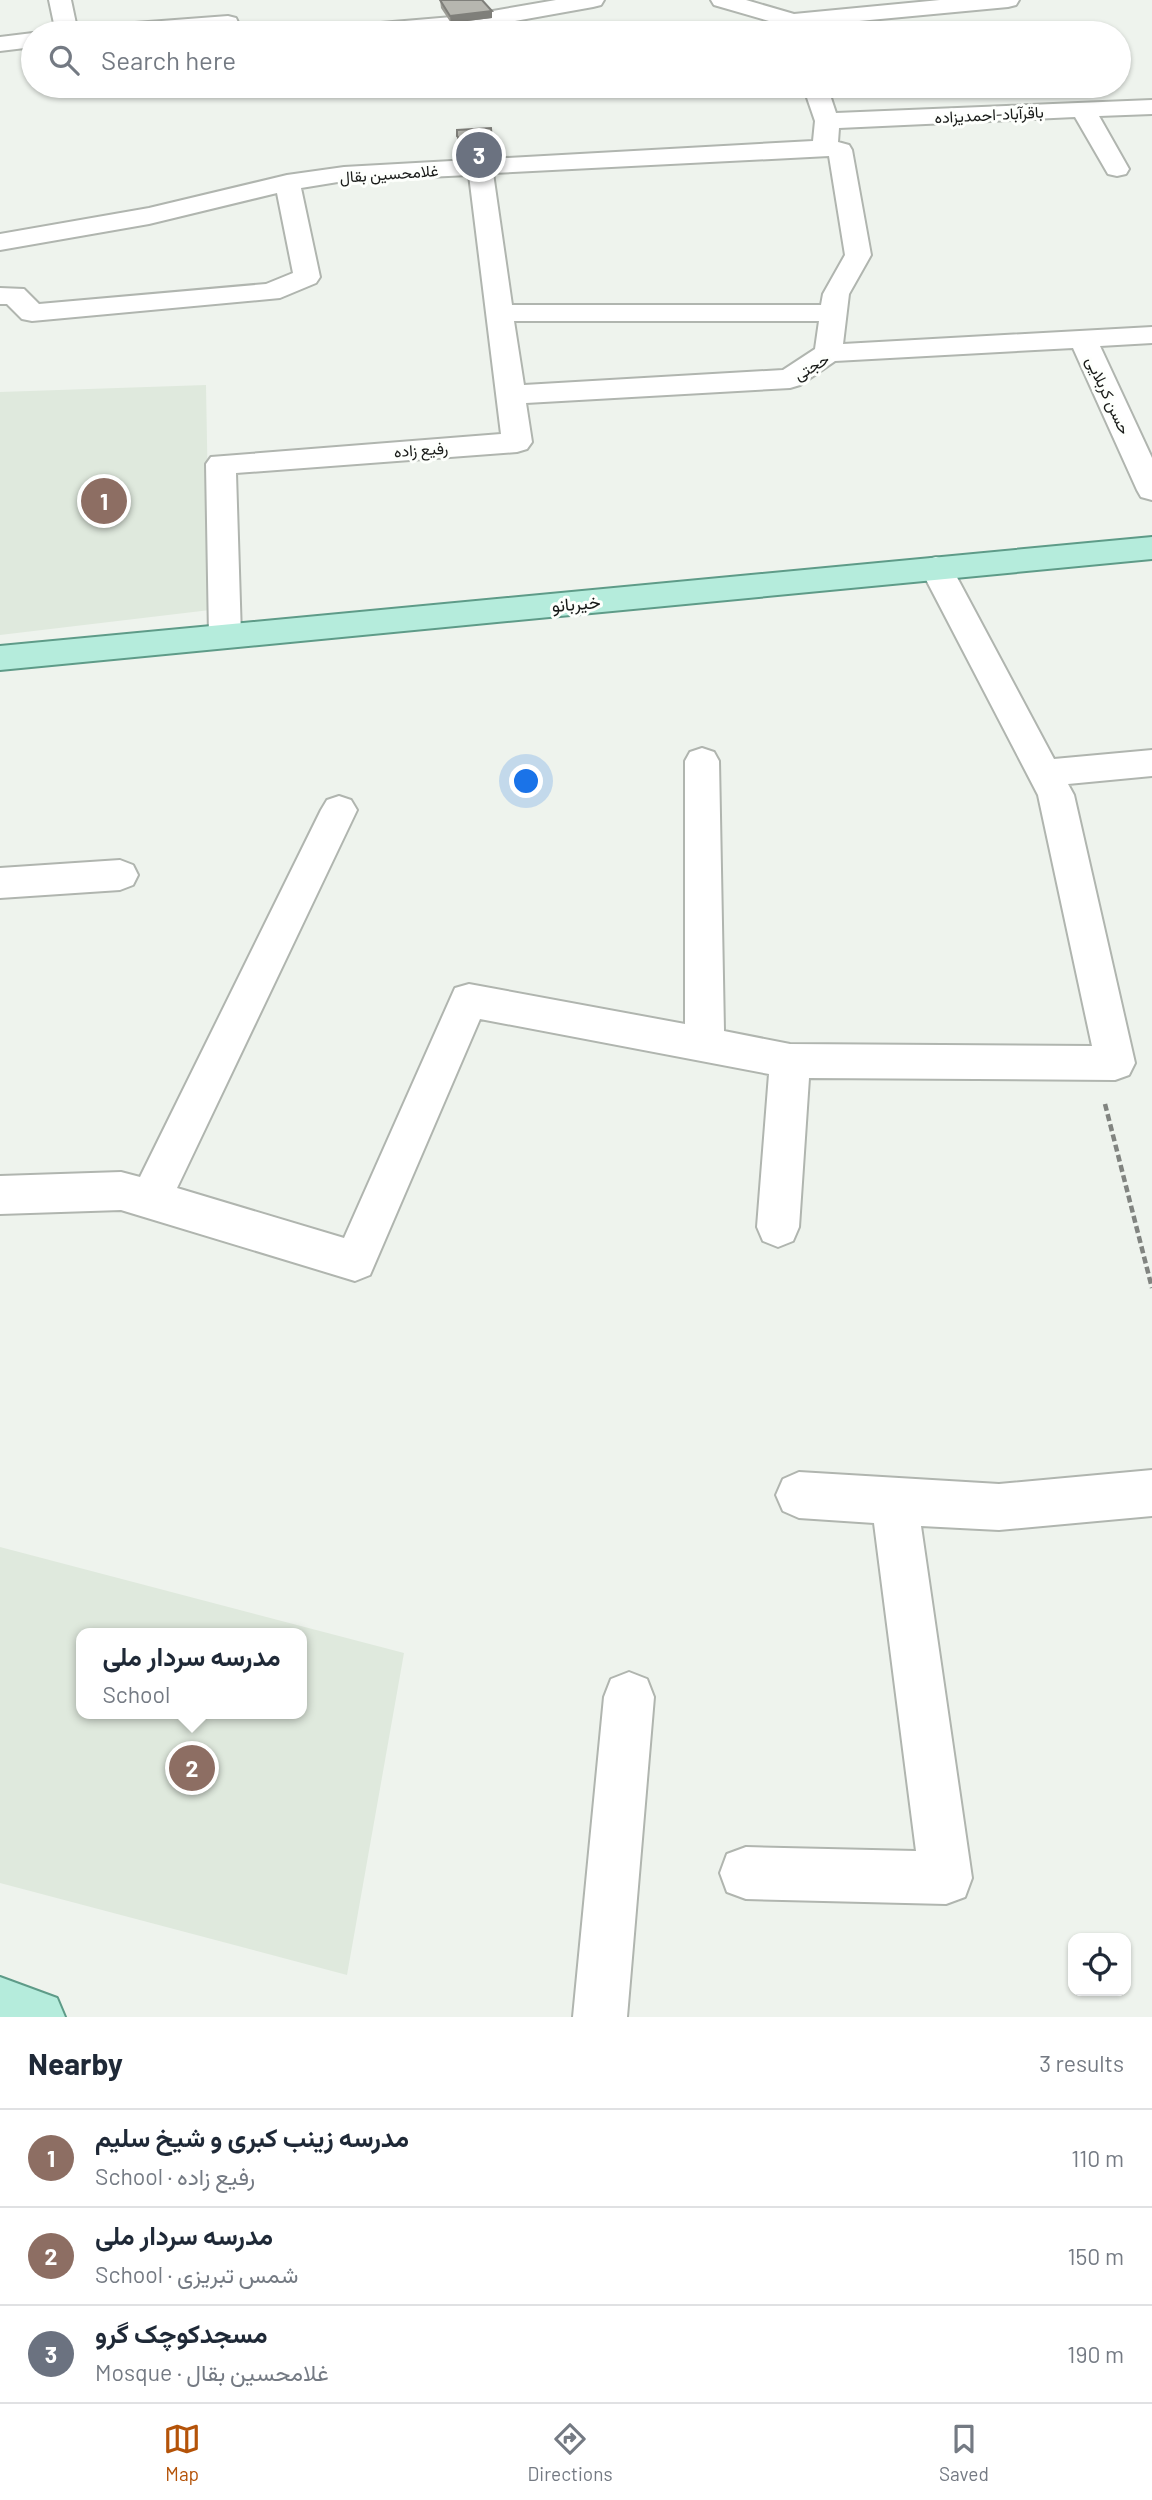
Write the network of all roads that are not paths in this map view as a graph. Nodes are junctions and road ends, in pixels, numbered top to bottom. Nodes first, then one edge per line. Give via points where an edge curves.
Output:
1 (593, 0) edge
2 (722, 0) edge
3 (1008, 0) edge
4 (68, 2) edge
5 (934, 4) edge
6 (67, 21) edge
7 (475, 21) edge
8 (779, 21) edge
9 (831, 21) edge
10 (21, 41) edge
11 (0, 44) edge
12 (819, 98) edge
13 (1152, 107) edge
14 (1083, 110) junction
15 (827, 121) junction
16 (825, 148) junction
17 (481, 167) junction
18 (1117, 169) dead end
19 (287, 183) junction
20 (0, 242) edge
21 (0, 296) edge
22 (501, 313) junction
23 (833, 313) junction
24 (1152, 335) edge
25 (1083, 339) junction
26 (828, 354) junction
27 (511, 395) junction
28 (1152, 490) edge
29 (1152, 548) edge
30 (936, 568) junction
31 (226, 636) junction
32 (0, 658) edge
33 (702, 761) dead end
34 (1152, 763) edge
35 (1044, 773) junction
36 (339, 810) dead end
37 (120, 875) dead end
38 (0, 883) edge
39 (705, 1045) junction
40 (790, 1061) junction
41 (0, 1195) edge
42 (150, 1200) junction
43 (778, 1227) dead end
44 (1152, 1493) edge
45 (799, 1495) dead end
46 (894, 1500) junction
47 (629, 1696) dead end
48 (746, 1873) dead end
49 (0, 2004) edge
50 (38, 2017) edge
51 (600, 2017) edge

1 - 7 street
2 - 8 street
3 - 5 street
4 - 6 street
5 - 9 street
10 - 11 street
12 - 15 street
13 - 14 street, باقرآباد-احمدیزاده
14 - 15 street, باقرآباد-احمدیزاده
14 - 18 street
15 - 16 street
16 - 17 street, غلامحسین بقال
16 - 23 street via 840,150 858,255 836,294
17 - 19 street, غلامحسین بقال via 344,174
17 - 22 street, رفیع زاده
19 - 20 street, غلامحسین بقال via 149,216
19 - 21 street via 307,276 271,292 32,313 14,295
22 - 23 street
22 - 27 street, رفیع زاده
23 - 26 street
24 - 25 street, حجتی
25 - 26 street, حجتی
25 - 28 street, حسن کربلایی
26 - 27 street, حجتی via 790,379
27 - 31 street, رفیع زاده via 517,442 221,464
29 - 30 main road, خیربانو
30 - 31 main road, خیربانو
30 - 35 street
31 - 32 main road, خیربانو
33 - 39 street
34 - 35 street
35 - 40 street via 1056,795 1115,1063
36 - 42 street
37 - 38 street
39 - 40 street
39 - 42 street via 469,1000 355,1261
40 - 43 street
41 - 42 street via 121,1191
44 - 46 street via 999,1507
45 - 46 street
46 - 48 street via 946,1878
47 - 51 street
49 - 50 main road

